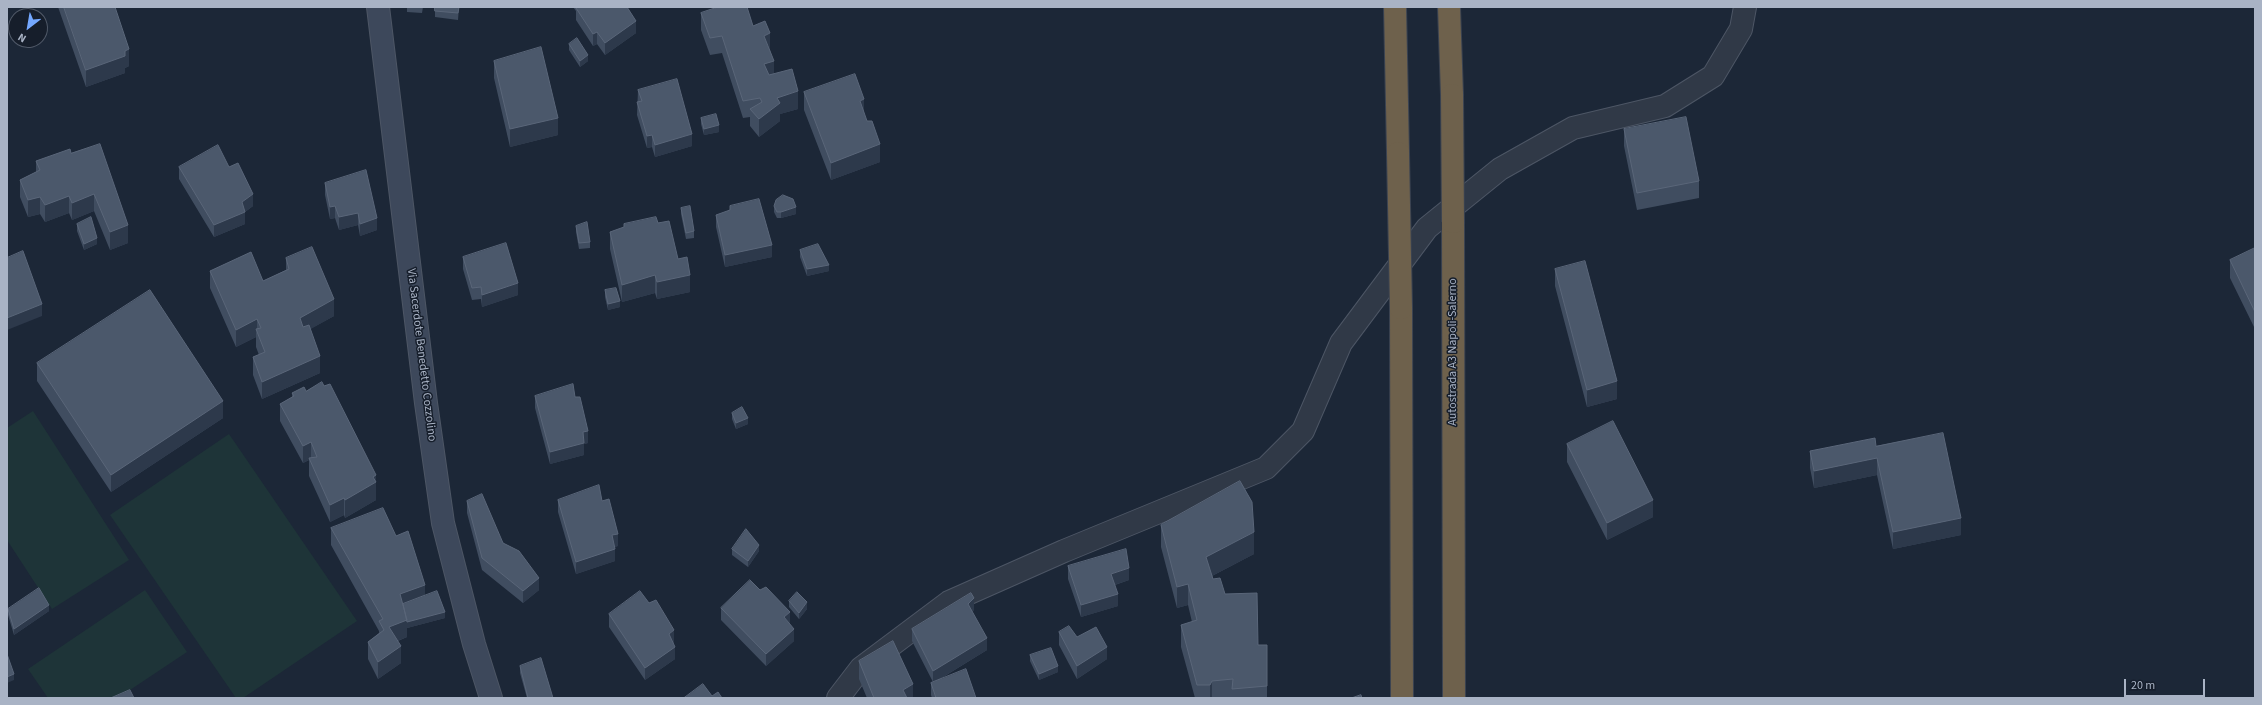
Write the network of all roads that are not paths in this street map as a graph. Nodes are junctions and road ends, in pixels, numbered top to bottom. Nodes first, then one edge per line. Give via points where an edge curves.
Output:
1 (378, 7) edge
2 (1395, 7) edge
3 (1449, 7) edge
4 (1745, 7) edge
5 (491, 698) edge
6 (838, 698) edge
7 (1402, 698) edge
8 (1454, 698) edge

1 - 5 main road, Via Sacerdote Benedetto Cozzolino via 443,523 474,644
2 - 7 highway, bridge via 1401,308
3 - 8 highway, Autostrada A3 Napoli-Salerno, bridge via 1453,222
4 - 6 street via 1741,29 1713,76 1665,106 1573,128 1500,169 1427,228 1341,343 1303,431 1266,468 1064,551 949,602 860,668

